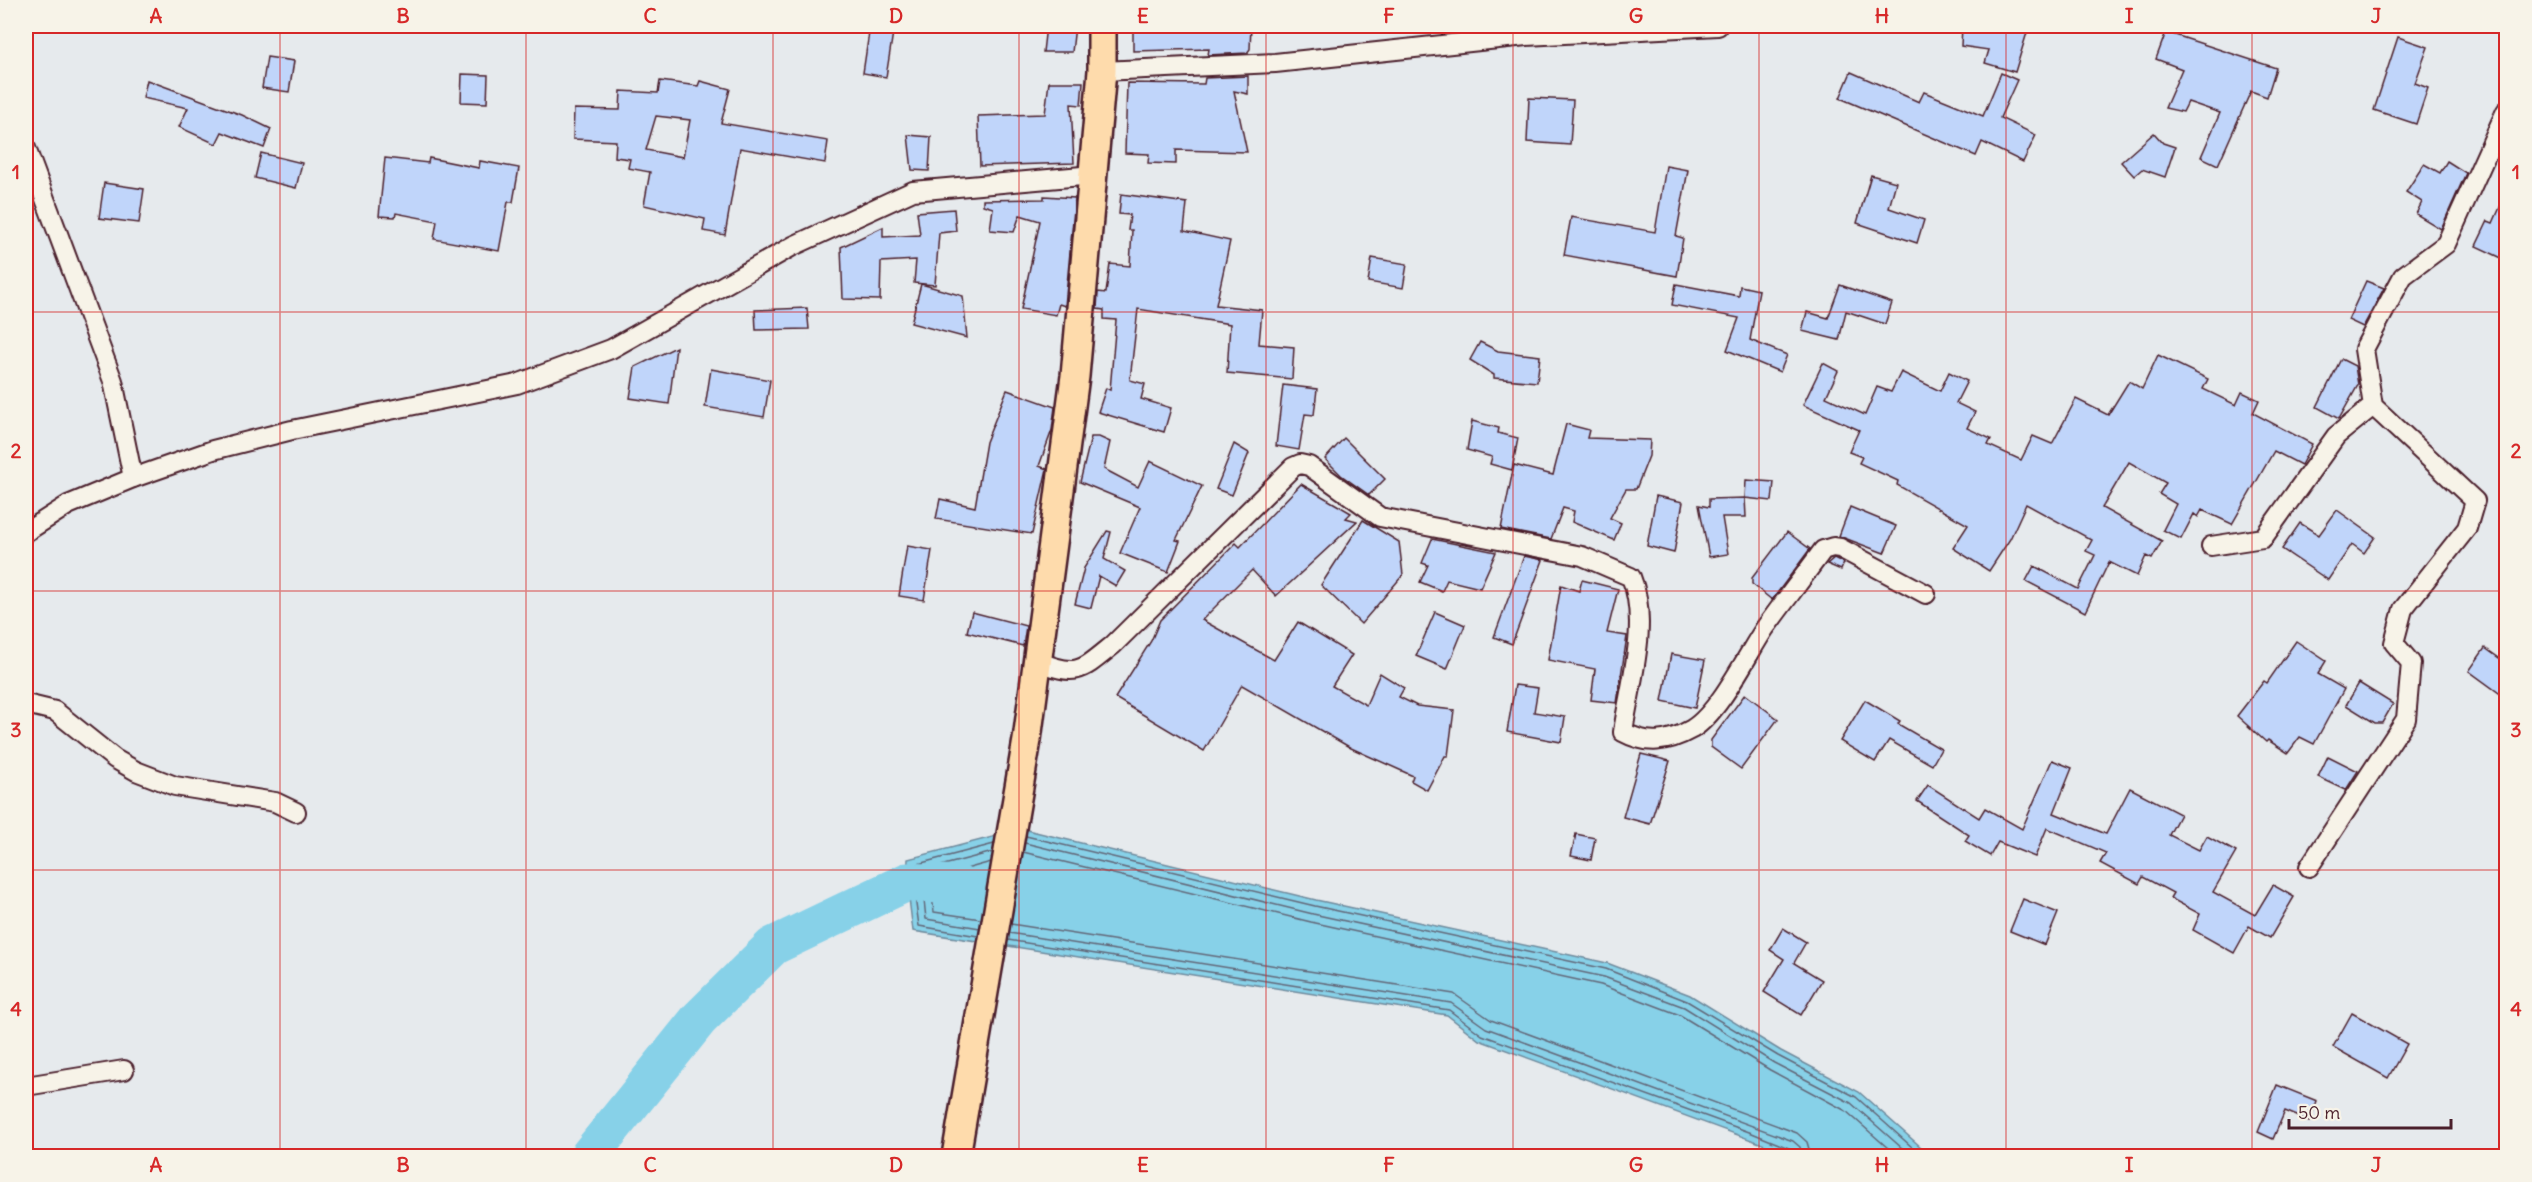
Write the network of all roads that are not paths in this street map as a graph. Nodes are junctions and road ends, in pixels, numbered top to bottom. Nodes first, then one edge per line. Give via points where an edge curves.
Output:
1 (1102, 26) edge
2 (1718, 26) edge
3 (1526, 31) edge
4 (1102, 71) junction
5 (2506, 111) edge
6 (26, 148) edge
7 (1093, 175) junction
8 (2373, 406) junction
9 (133, 478) junction
10 (26, 532) edge
11 (2211, 546) dead end
12 (1926, 594) dead end
13 (1036, 661) junction
14 (26, 704) edge
15 (296, 812) dead end
16 (2309, 867) dead end
17 (124, 1070) dead end
18 (26, 1086) edge
19 (957, 1144) edge

1 - 4 main road
2 - 3 street
3 - 4 street via 1275,63
4 - 7 main road
5 - 8 street via 2446,244 2403,276 2364,349
6 - 9 street via 113,381
7 - 9 street via 913,191 793,246 611,349 517,384 292,430 213,450
7 - 13 main road via 1076,376
8 - 11 street via 2336,435 2263,538
8 - 16 street via 2475,501 2467,528 2403,609 2394,643 2411,663 2406,719
9 - 10 street via 68,505
12 - 13 street via 1840,548 1823,550 1716,704 1693,728 1663,740 1641,742 1623,732 1641,616 1631,577 1582,556 1380,517 1300,464 1089,665 1066,672
13 - 19 main road via 1027,740
14 - 15 street via 55,711 115,759 146,775 175,786 275,802
17 - 18 street

